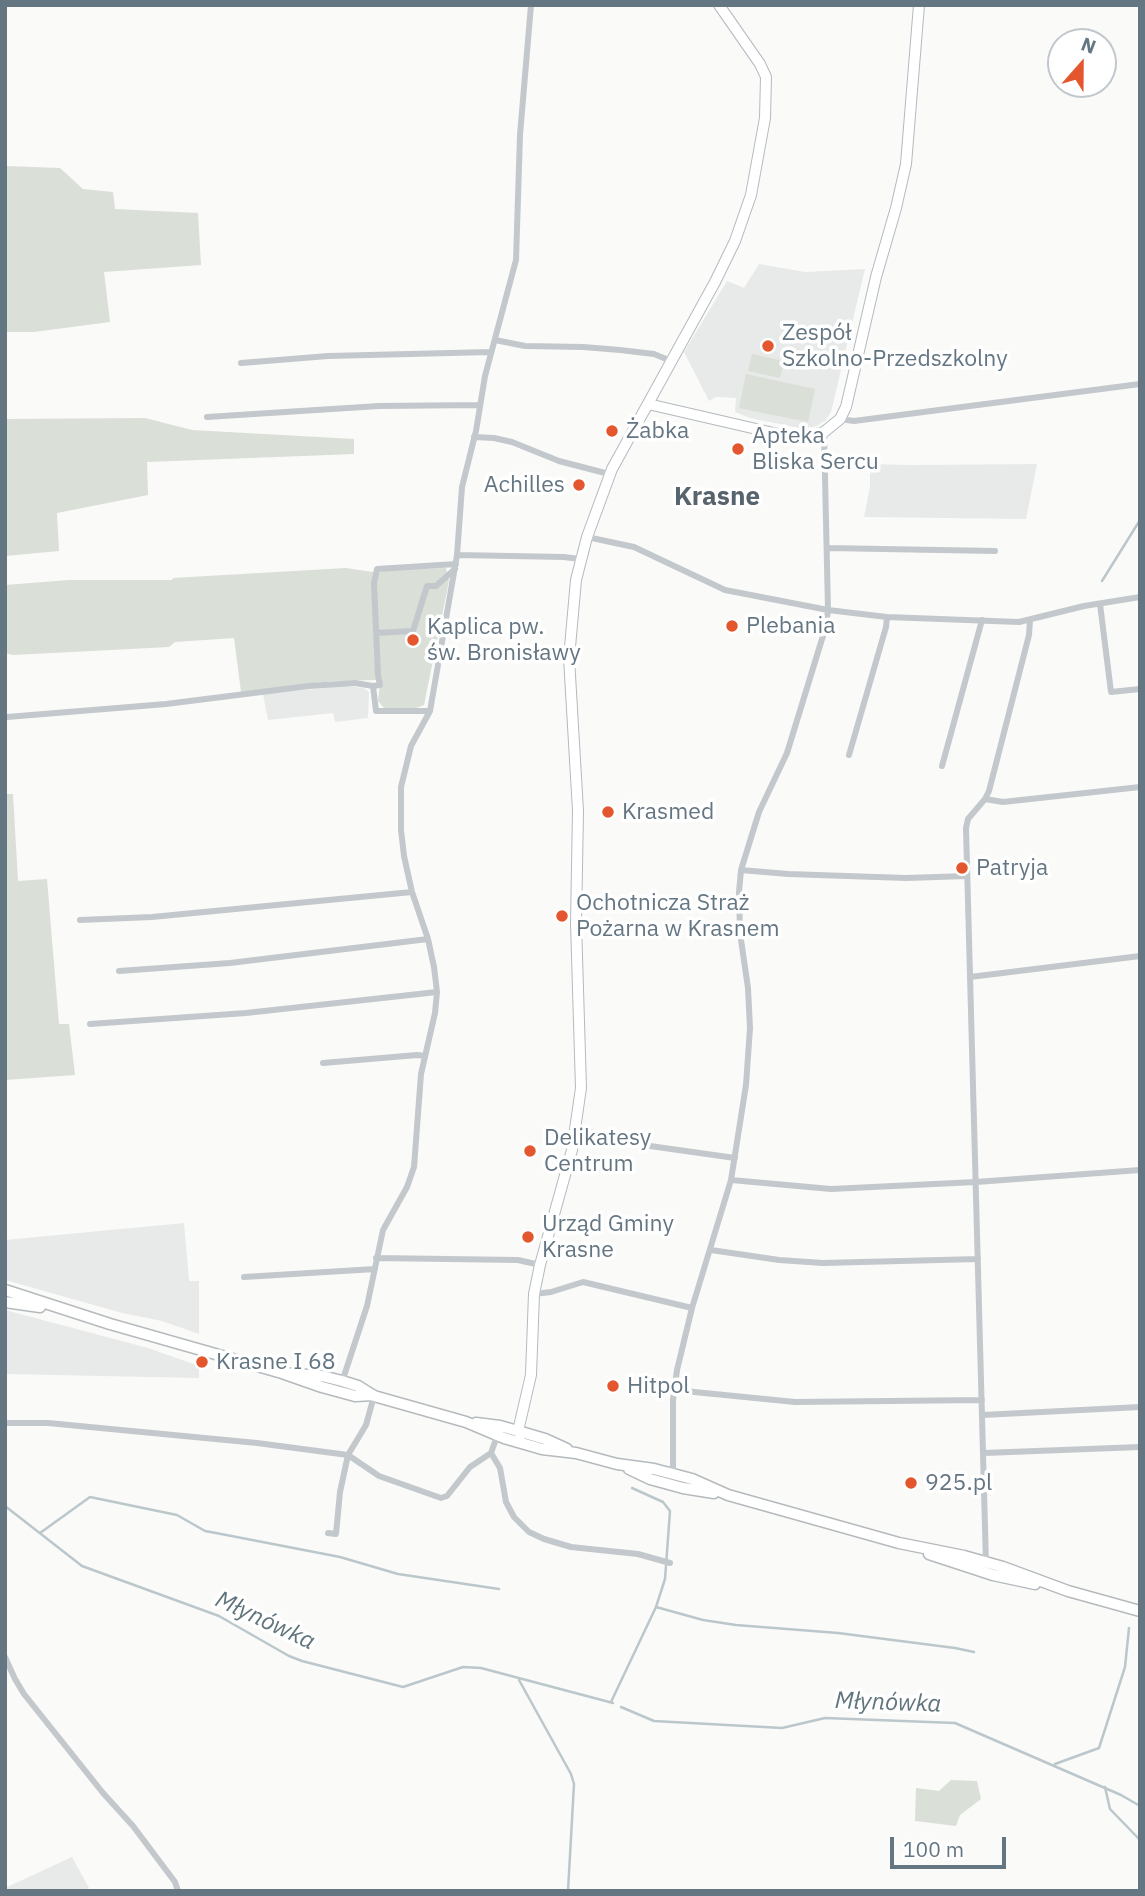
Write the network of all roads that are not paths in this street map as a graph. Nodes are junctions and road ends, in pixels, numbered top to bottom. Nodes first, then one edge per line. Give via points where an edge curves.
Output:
1 (531, 5) edge
2 (719, 5) edge
3 (919, 5) edge
4 (495, 340) junction
5 (491, 352) junction
6 (671, 361) junction
7 (241, 363) dead end
8 (1140, 384) edge
9 (648, 404) junction
10 (480, 405) junction
11 (207, 417) dead end
12 (840, 419) junction
13 (824, 432) junction
14 (474, 437) junction
15 (609, 474) junction
16 (587, 537) junction
17 (828, 548) junction
18 (995, 551) dead end
19 (457, 555) junction
20 (580, 559) junction
21 (455, 567) junction
22 (1140, 597) edge
23 (1100, 604) junction
24 (828, 610) junction
25 (887, 617) junction
26 (982, 620) junction
27 (1030, 620) junction
28 (376, 633) junction
29 (373, 686) junction
30 (1140, 689) edge
31 (430, 711) junction
32 (7, 717) dead end
33 (849, 755) dead end
34 (942, 766) dead end
35 (1140, 787) edge
36 (985, 799) junction
37 (741, 870) junction
38 (967, 876) junction
39 (412, 892) junction
40 (80, 920) dead end
41 (428, 939) junction
42 (1140, 956) edge
43 (119, 971) dead end
44 (970, 977) junction
45 (437, 992) junction
46 (90, 1024) dead end
47 (425, 1056) junction
48 (323, 1063) dead end
49 (576, 1127) junction
50 (736, 1157) junction
51 (1140, 1170) edge
52 (731, 1180) junction
53 (976, 1182) junction
54 (711, 1250) junction
55 (376, 1258) junction
56 (978, 1259) junction
57 (540, 1265) junction
58 (375, 1269) junction
59 (244, 1278) dead end
60 (5, 1290) edge
61 (534, 1294) junction
62 (5, 1302) edge
63 (692, 1308) junction
64 (73, 1313) junction
65 (282, 1373) junction
66 (342, 1381) junction
67 (322, 1387) junction
68 (674, 1390) junction
69 (350, 1395) junction
70 (374, 1396) junction
71 (982, 1400) junction
72 (1140, 1407) edge
73 (983, 1415) junction
74 (466, 1422) junction
75 (5, 1423) edge
76 (518, 1431) junction
77 (500, 1437) junction
78 (529, 1445) junction
79 (1140, 1447) edge
80 (491, 1452) junction
81 (576, 1453) junction
82 (984, 1453) junction
83 (348, 1455) junction
84 (617, 1464) junction
85 (672, 1474) junction
86 (650, 1479) junction
87 (683, 1488) junction
88 (728, 1495) junction
89 (328, 1533) dead end
90 (899, 1543) junction
91 (985, 1562) junction
92 (670, 1563) dead end
93 (967, 1568) junction
94 (993, 1576) junction
95 (1068, 1591) junction
96 (1140, 1611) edge
97 (5, 1657) edge
98 (178, 1891) edge

1 - 4 street via 516,260
2 - 6 street via 766,77 765,118 751,195 735,241
3 - 12 street via 906,164
4 - 5 street
4 - 6 street via 526,346 621,350
5 - 7 street
5 - 10 street
6 - 9 street
8 - 12 street
9 - 13 street via 791,437
9 - 15 street
10 - 11 street
10 - 14 street
12 - 13 street
13 - 17 street
14 - 15 street via 512,442
14 - 19 street via 462,487
15 - 16 street
16 - 20 street
16 - 24 street via 634,547 725,590
17 - 18 street
17 - 24 street
19 - 20 street
19 - 21 street
20 - 49 street via 569,658 578,811 581,1070
21 - 28 street via 436,586 426,586 413,631
21 - 28 street via 377,569
21 - 31 street
22 - 23 street
23 - 27 street
23 - 30 street via 1111,692
24 - 25 street
24 - 37 street via 787,753 759,812
25 - 26 street
25 - 33 street
26 - 27 street
26 - 34 street
27 - 36 street
28 - 29 street via 380,685
29 - 31 street via 376,710
29 - 32 street via 309,686
31 - 39 street via 411,746 401,786 401,830
35 - 36 street via 1003,802
36 - 38 street via 966,828
37 - 38 street via 906,878
37 - 50 street via 740,933 750,1028
38 - 44 street
39 - 40 street
39 - 41 street
41 - 43 street
41 - 45 street
42 - 44 street
44 - 53 street
45 - 46 street
45 - 47 street
47 - 48 street
47 - 55 street via 414,1167 383,1230
49 - 50 street via 625,1142
49 - 57 street
50 - 52 street
51 - 53 street
52 - 53 street via 831,1189
52 - 54 street
53 - 56 street
54 - 56 street via 823,1263
54 - 63 street
55 - 57 street via 518,1260
55 - 58 street
56 - 71 street
57 - 61 street
58 - 59 street
58 - 66 street
60 - 64 main road
61 - 63 street via 583,1282
61 - 76 street via 531,1375
62 - 64 main road
63 - 68 street
64 - 65 main road
65 - 66 main road
65 - 67 main road
66 - 67 street
66 - 69 street
66 - 70 main road
67 - 69 main road
68 - 71 street via 795,1402
68 - 85 street
69 - 70 main road
70 - 74 main road
70 - 83 street via 366,1425
71 - 73 street
72 - 73 street
73 - 82 street
74 - 76 main road
74 - 77 main road
75 - 83 street via 212,1438
76 - 77 street
76 - 78 street
76 - 81 main road
77 - 78 main road
77 - 80 street
78 - 81 main road
79 - 82 street
80 - 83 street via 441,1498 379,1476
80 - 92 street via 500,1468 506,1502 528,1532 571,1547 638,1554
81 - 84 main road
82 - 91 street
83 - 89 street via 336,1534
84 - 85 main road
84 - 86 main road
85 - 86 street
85 - 87 street
85 - 88 main road
86 - 87 main road
87 - 88 main road
88 - 90 main road
90 - 91 main road
90 - 93 main road
91 - 93 street
91 - 94 street
91 - 95 main road
93 - 94 main road
94 - 95 main road
95 - 96 main road
97 - 98 street via 24,1694 133,1826

